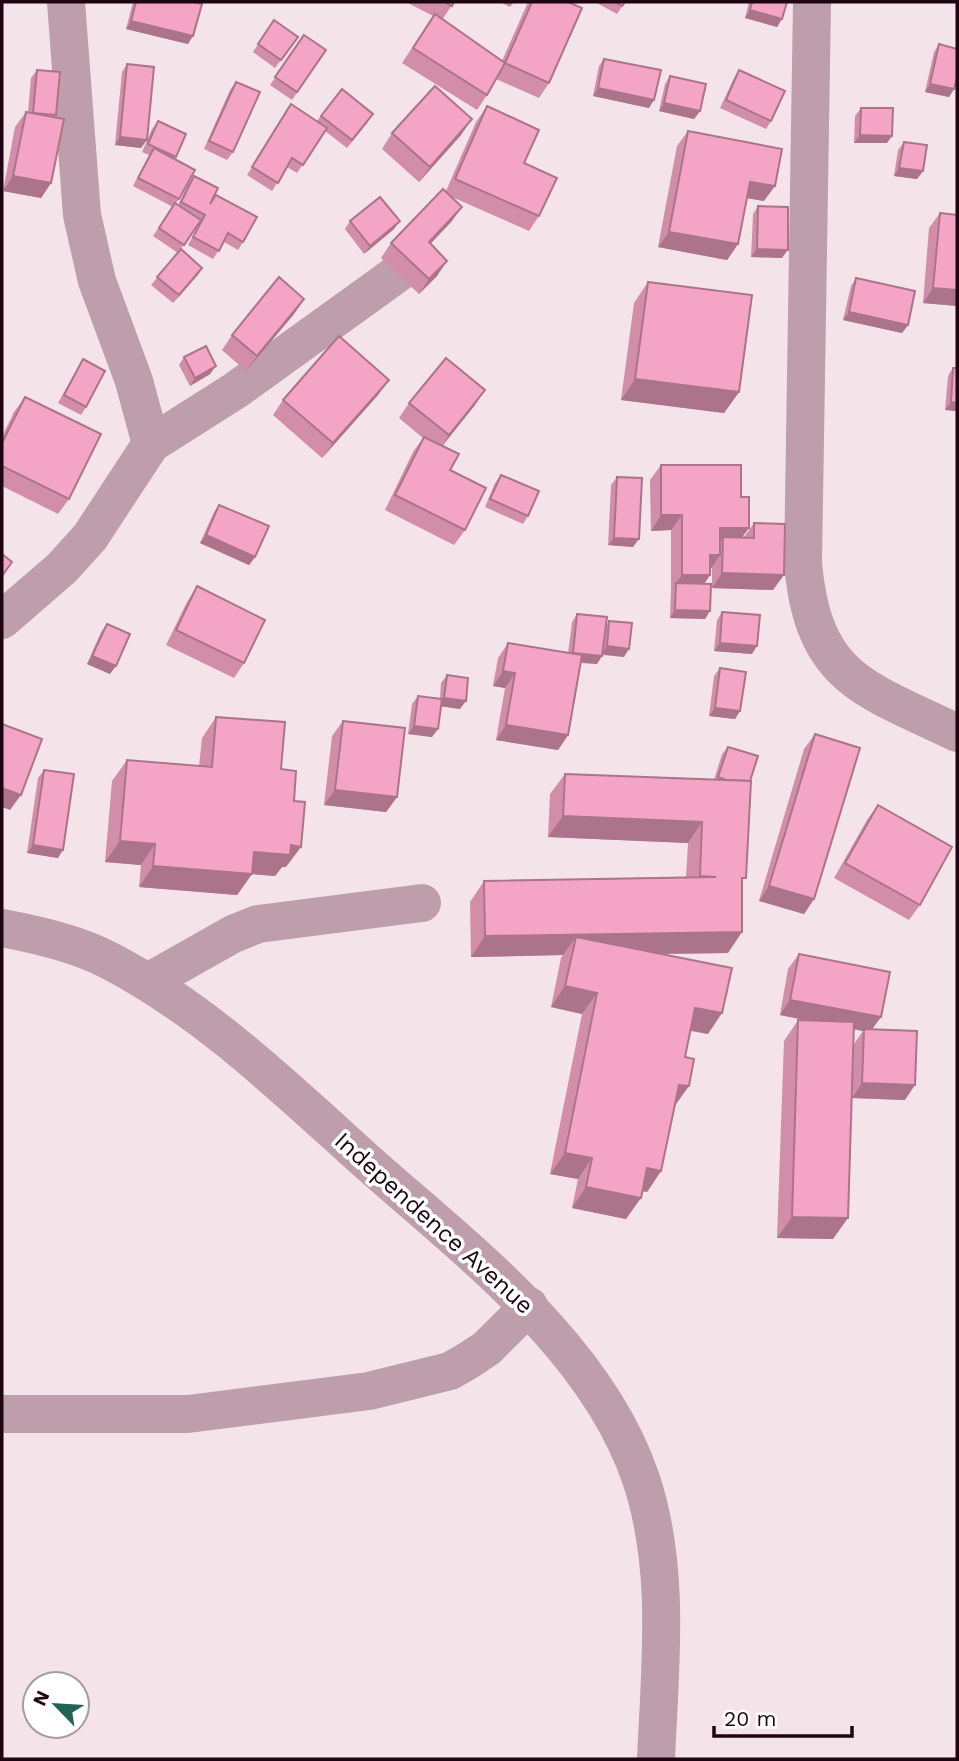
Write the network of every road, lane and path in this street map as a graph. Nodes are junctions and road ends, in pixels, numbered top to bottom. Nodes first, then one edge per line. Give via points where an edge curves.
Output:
1 (66, 2) edge
2 (812, 2) edge
3 (405, 268) edge
4 (151, 444) junction
5 (2, 620) edge
6 (957, 733) edge
7 (422, 903) dead end
8 (2, 928) edge
9 (148, 982) junction
10 (529, 1306) junction
11 (2, 1414) edge
12 (656, 1759) edge

1 - 4 street via 82,215 97,281 134,381
2 - 6 street via 806,596 823,645 847,676
3 - 4 street via 236,390
4 - 5 street via 90,537
7 - 9 street via 258,925 233,934
8 - 9 street, Independence Avenue via 37,934 108,960
9 - 10 street, Independence Avenue via 236,1044
10 - 11 street via 487,1348 450,1371 369,1391 188,1414
10 - 12 street, Independence Avenue via 603,1400 641,1479 661,1590

